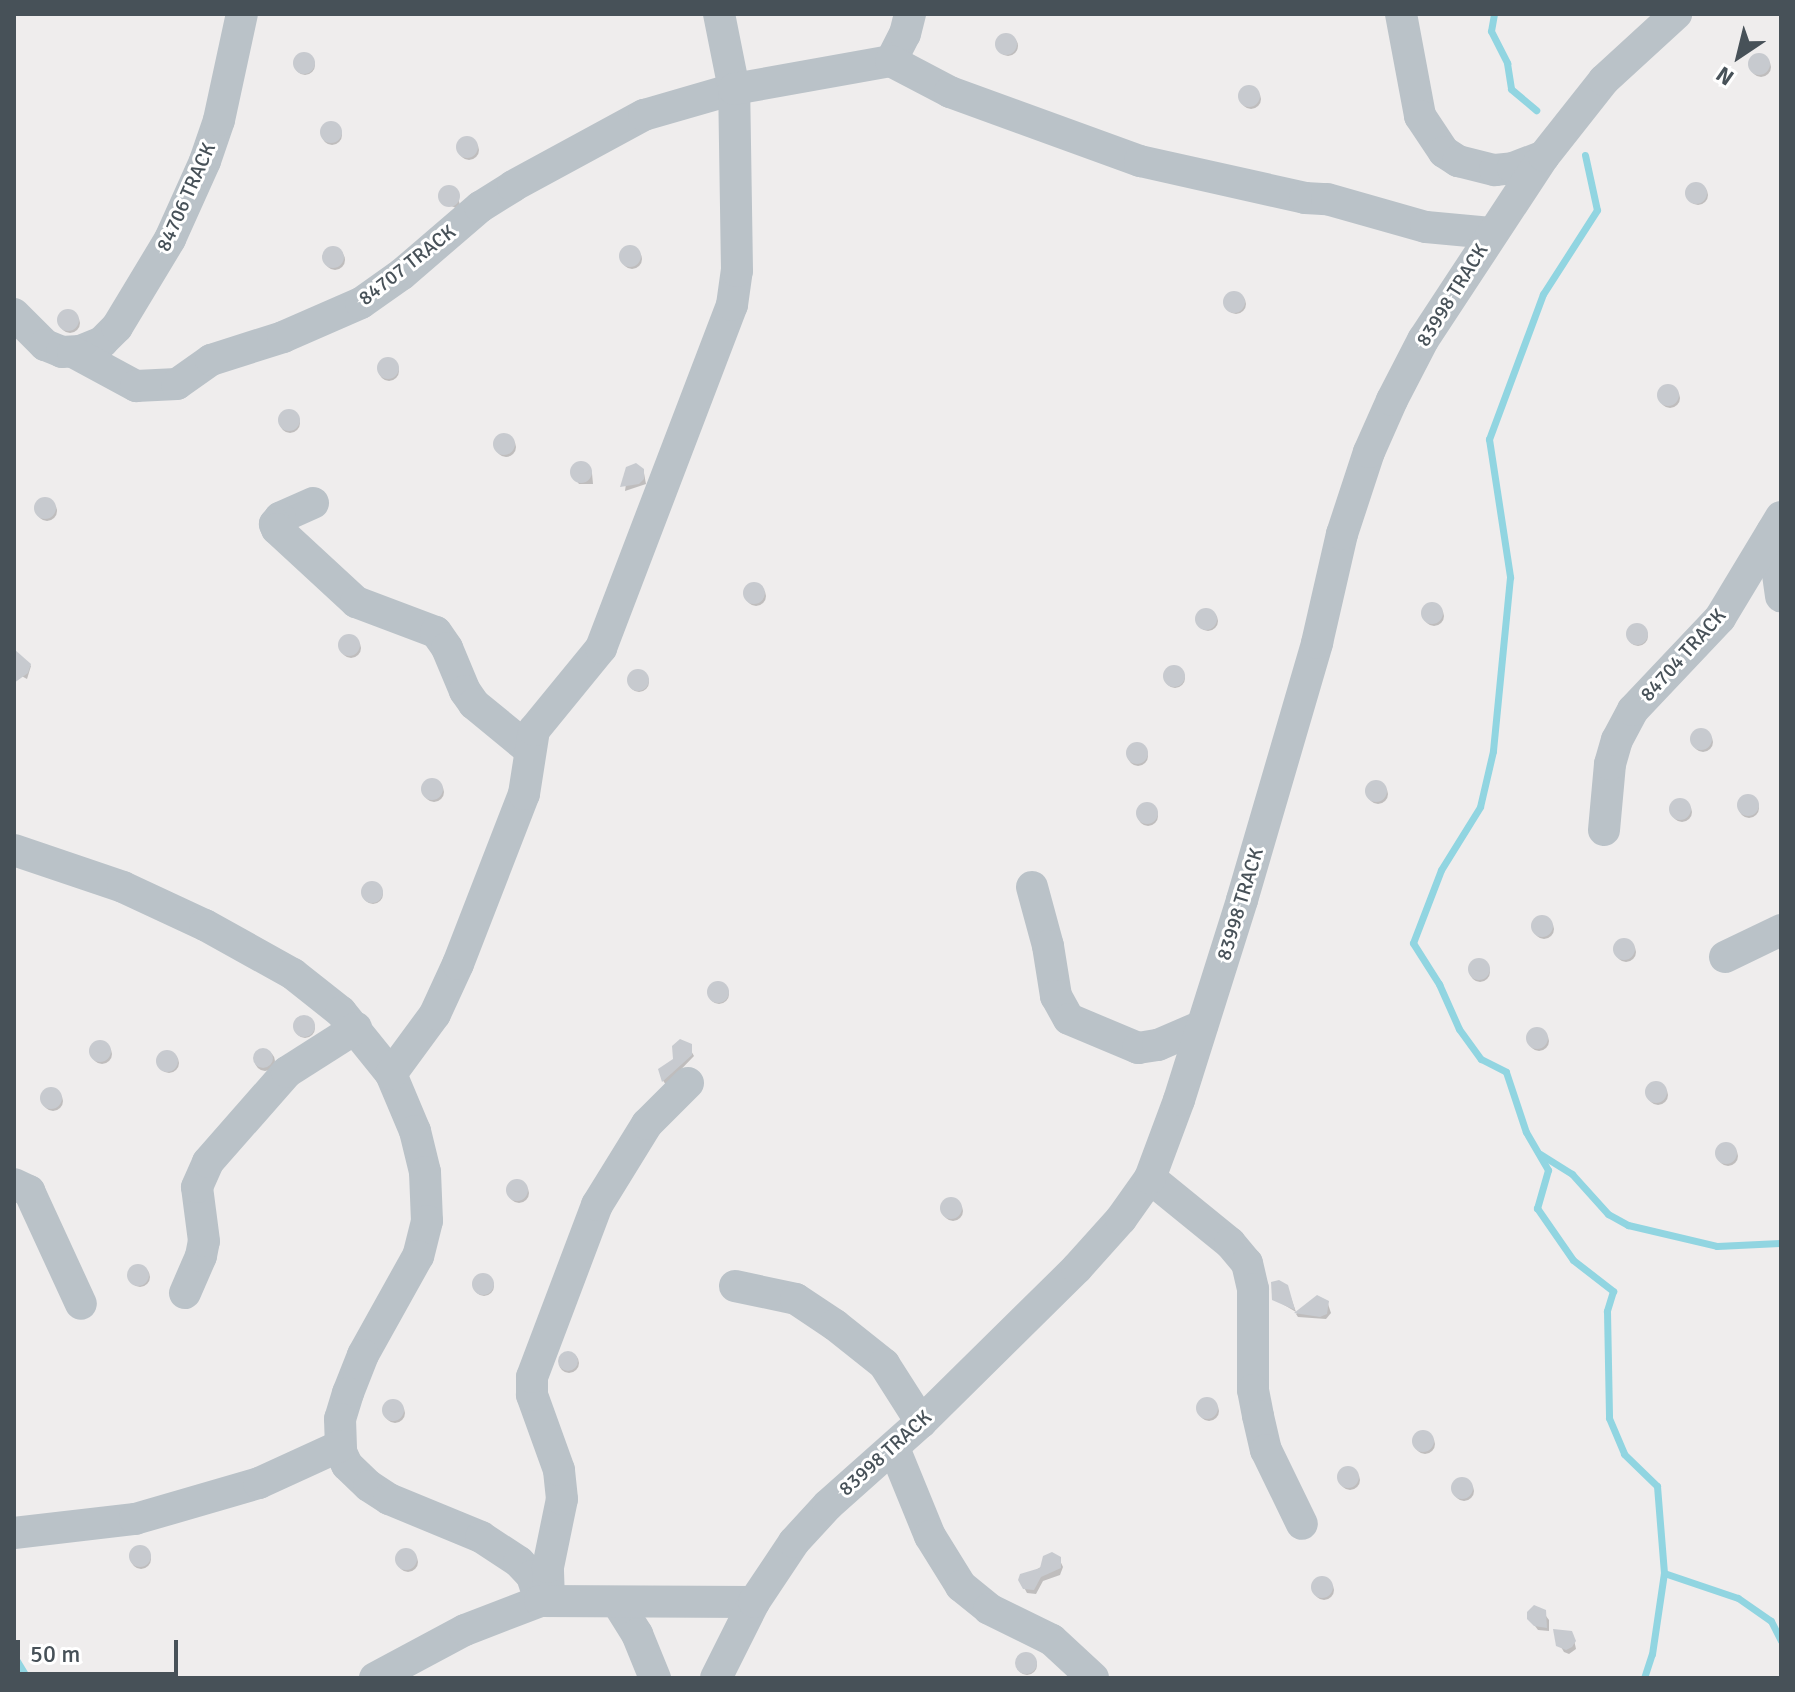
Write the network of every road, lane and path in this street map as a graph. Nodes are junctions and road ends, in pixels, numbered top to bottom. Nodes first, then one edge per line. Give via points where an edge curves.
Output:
1 (242, 14) edge
2 (719, 14) edge
3 (910, 14) edge
4 (1401, 14) edge
5 (1676, 14) edge
6 (891, 61) junction
7 (734, 89) junction
8 (1544, 156) junction
9 (1491, 233) junction
10 (14, 314) edge
11 (76, 352) junction
12 (313, 503) dead end
13 (1777, 524) edge
14 (1781, 596) edge
15 (530, 750) junction
16 (1604, 830) dead end
17 (14, 850) edge
18 (1032, 887) dead end
19 (1781, 930) edge
20 (1725, 957) dead end
21 (1202, 1026) junction
22 (356, 1028) junction
23 (391, 1074) junction
24 (688, 1083) dead end
25 (1150, 1178) junction
26 (14, 1184) edge
27 (735, 1286) dead end
28 (185, 1293) dead end
29 (81, 1304) dead end
30 (921, 1422) junction
31 (340, 1446) junction
32 (894, 1448) junction
33 (1302, 1524) dead end
34 (14, 1533) edge
35 (544, 1600) junction
36 (617, 1602) junction
37 (754, 1602) junction
38 (375, 1678) edge
39 (655, 1678) edge
40 (716, 1678) edge
41 (1093, 1678) edge

1 - 11 street, 84706 TRACK via 219,120 170,239 117,327 102,342
2 - 7 street
3 - 6 street
4 - 8 street via 1420,116 1444,152 1495,170
5 - 8 street, 83998 TRACK via 1604,80
6 - 7 street, 84707 TRACK
6 - 9 street via 950,92 1140,161 1327,199 1426,227
7 - 11 street, 84707 TRACK via 665,106 558,161 480,207 361,303 283,337 211,360 177,384 136,386
7 - 15 street via 737,271 732,305 601,648 534,730
8 - 9 street, 83998 TRACK
9 - 21 street, 83998 TRACK via 1423,340 1369,452
10 - 11 street, 84707 TRACK via 45,345
12 - 15 street via 280,518 277,529 356,602 436,632 474,704
13 - 14 street via 1774,568
13 - 16 street, 84704 TRACK via 1720,618 1633,710 1610,764
15 - 23 street via 524,794 444,997
17 - 22 street via 123,887 205,925 304,982
18 - 21 street via 1056,996 1069,1019 1138,1048
19 - 20 street
21 - 25 street, 83998 TRACK
22 - 23 street
22 - 28 street via 287,1072 208,1162 197,1187 204,1241
23 - 31 street via 415,1131 425,1172 427,1221 418,1256 348,1393 340,1419
24 - 35 street via 647,1124 597,1205 532,1377 532,1395 559,1470 562,1499
25 - 30 street, 83998 TRACK via 1077,1268
25 - 33 street via 1247,1263 1253,1289 1258,1416 1266,1450
26 - 29 street via 29,1191
27 - 30 street via 796,1299 835,1325 884,1364
30 - 32 street, 83998 TRACK
31 - 34 street via 259,1483 135,1519
31 - 35 street via 347,1465 389,1499 481,1537 519,1562
32 - 37 street, 83998 TRACK via 838,1495 794,1542
32 - 41 street via 930,1536 961,1586 980,1604 1052,1640
35 - 36 street
35 - 38 street via 465,1630
36 - 37 street
36 - 39 street
37 - 40 street, 83998 TRACK

